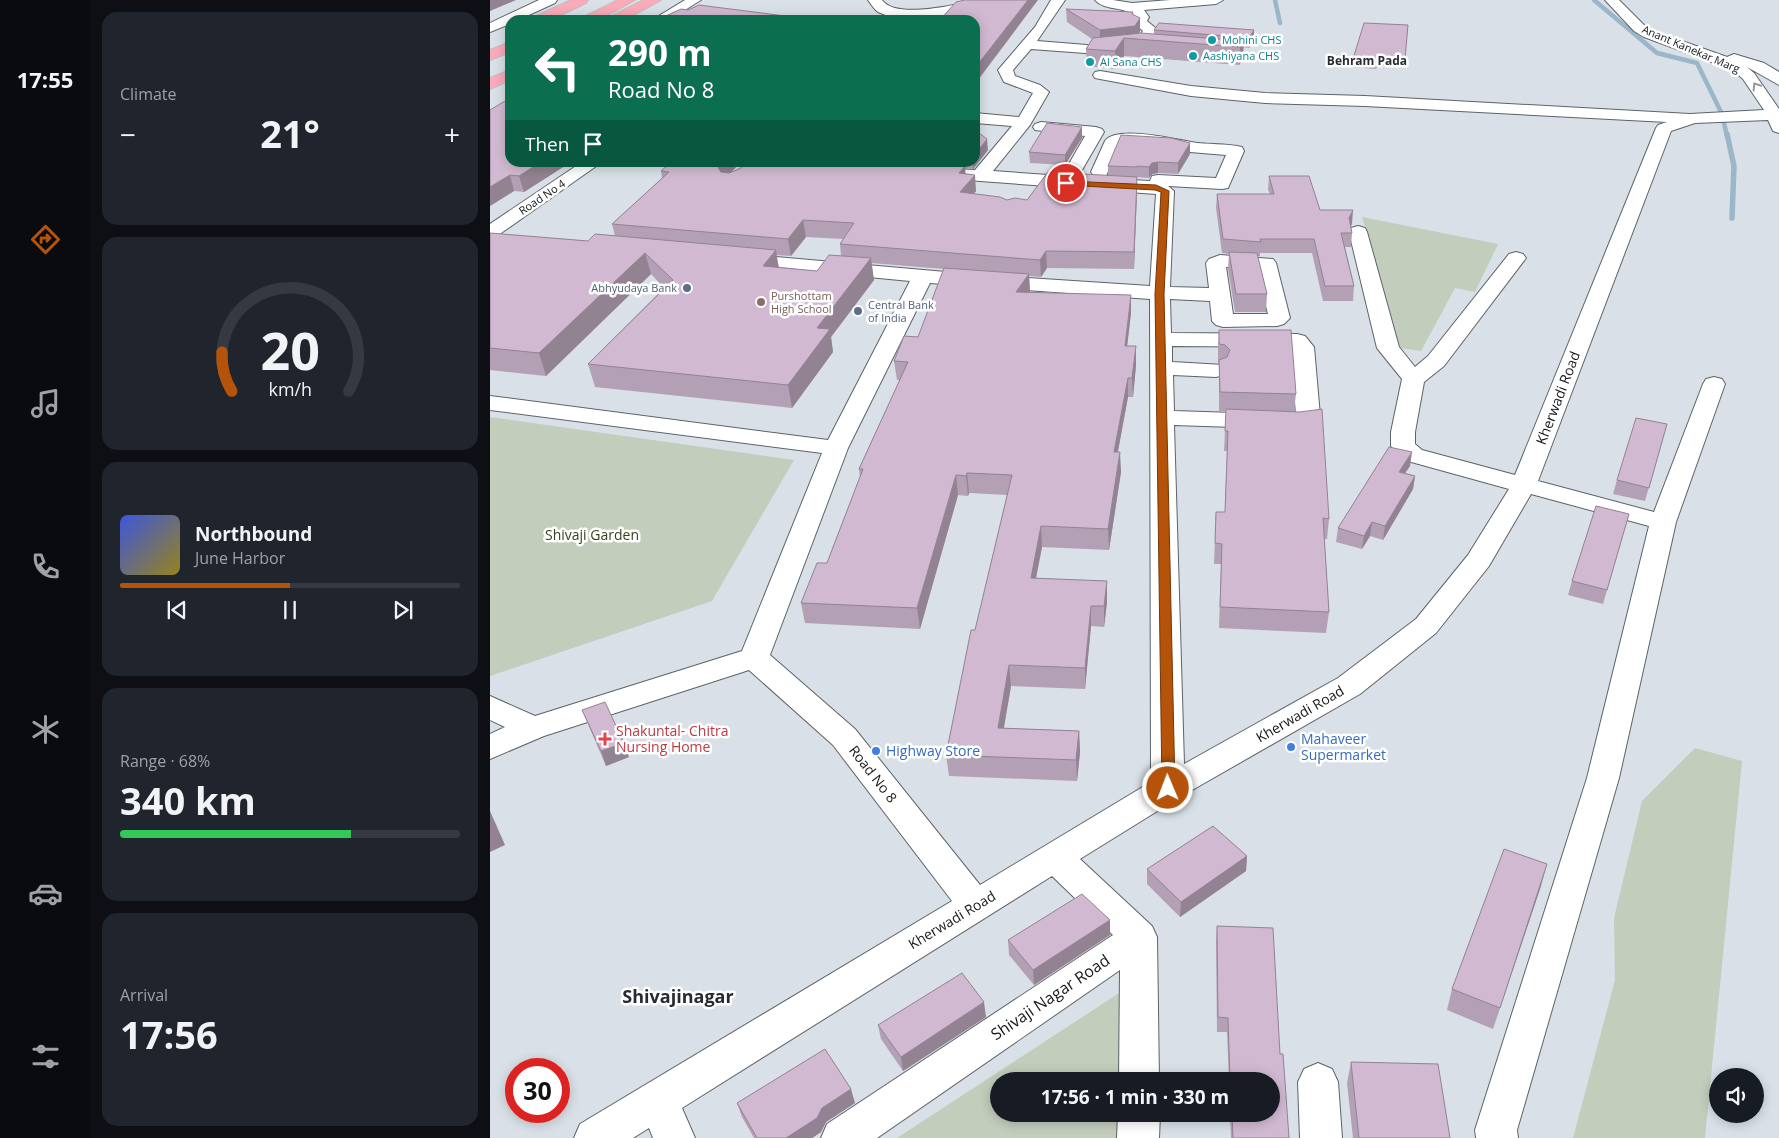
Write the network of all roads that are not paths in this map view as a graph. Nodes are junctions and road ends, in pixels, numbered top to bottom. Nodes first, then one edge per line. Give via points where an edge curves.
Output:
1 (525, 0) edge
2 (550, 0) edge
3 (581, 0) edge
4 (602, 0) edge
5 (628, 0) edge
6 (654, 0) edge
7 (694, 0) edge
8 (875, 0) edge
9 (995, 0) edge
10 (1058, 0) edge
11 (1102, 0) edge
12 (1216, 0) edge
13 (1612, 0) edge
14 (1625, 0) edge
15 (1134, 7) junction
16 (513, 15) edge
17 (550, 15) edge
18 (572, 15) edge
19 (599, 15) edge
20 (625, 15) edge
21 (667, 15) edge
22 (505, 18) edge
23 (1122, 19) edge
24 (491, 24) edge
25 (1146, 25) junction
26 (1168, 31) edge
27 (505, 36) edge
28 (490, 44) edge
29 (1026, 44) junction
30 (1141, 45) junction
31 (1160, 46) edge
32 (505, 48) edge
33 (490, 56) edge
34 (505, 62) edge
35 (490, 70) edge
36 (1100, 75) edge
37 (505, 76) edge
38 (1776, 77) edge
39 (490, 84) edge
40 (980, 118) edge
41 (1693, 118) junction
42 (1778, 120) edge
43 (1024, 122) junction
44 (1041, 127) dead end
45 (1163, 166) junction
46 (587, 167) edge
47 (915, 171) edge
48 (1100, 172) dead end
49 (979, 177) junction
50 (1066, 183) junction
51 (490, 232) edge
52 (1358, 232) dead end
53 (490, 237) edge
54 (510, 239) edge
55 (726, 258) edge
56 (1516, 258) dead end
57 (923, 276) junction
58 (1160, 294) junction
59 (1220, 295) dead end
60 (1160, 338) junction
61 (1161, 368) junction
62 (1216, 370) dead end
63 (1414, 380) junction
64 (1714, 384) dead end
65 (490, 403) edge
66 (1162, 418) junction
67 (836, 448) junction
68 (1524, 485) junction
69 (1663, 522) junction
70 (754, 658) junction
71 (490, 707) edge
72 (533, 728) junction
73 (490, 747) edge
74 (1168, 788) junction
75 (1055, 857) junction
76 (976, 906) junction
77 (1139, 937) junction
78 (1139, 1072) edge
79 (1318, 1082) dead end
80 (657, 1100) junction
81 (1138, 1122) edge
82 (595, 1138) edge
83 (674, 1138) edge
84 (842, 1138) edge
85 (1138, 1138) edge
86 (1321, 1138) edge
87 (1496, 1138) edge

1 - 24 street
2 - 16 street
3 - 17 highway
4 - 18 highway
5 - 19 highway
6 - 20 highway
7 - 21 street
8 - 9 street via 883,11 923,13
10 - 29 street
11 - 15 street
12 - 15 street
42 -> 13 street, Anant Kanekar Marg via 1749,76 1738,67 1649,34
14 - 38 street, Anant Kanekar Marg via 1658,33 1754,64
15 - 25 street
22 - 24 street
23 - 25 street
25 - 26 street
25 - 30 street
27 - 28 highway
29 - 30 street via 1099,50
29 - 43 street via 1005,70 1009,79 1041,92
30 - 31 street
32 - 33 highway
34 - 35 highway
36 - 41 street via 1191,91 1265,98
37 - 39 highway
40 - 43 street
41 - 42 street, Kherwadi Road via 1739,115
41 - 68 street, Kherwadi Road via 1664,128
43 - 49 street
44 - 50 street via 1096,132
45 - 48 street via 1116,140
45 - 50 street
45 - 58 street via 1165,191
46 - 51 street, Road No 4
47 - 49 street
49 - 50 street via 1024,187
52 - 63 street via 1388,348
53 - 54 street
55 - 57 street
56 - 63 street via 1436,362
57 - 58 street
57 - 67 street
58 - 59 street
58 - 60 street
60 - 61 street
60 - 66 street via 1297,341 1303,347 1308,416 1298,422
61 - 62 street
61 - 66 street
63 - 68 street via 1403,446 1413,455
64 - 69 street
65 - 67 street
66 - 74 street
67 - 70 street
68 - 69 street
68 - 74 street, Kherwadi Road via 1479,560 1426,626 1349,686
69 - 87 street via 1603,778
70 - 72 street
70 - 76 street, Road No 8 via 844,738
71 - 72 street
72 - 73 street
74 - 75 street, Kherwadi Road
75 - 76 street, Kherwadi Road
75 - 77 street
76 - 80 street, Kherwadi Road
77 - 78 street
77 - 84 street, Shivaji Nagar Road
79 - 86 street
80 - 82 street, Kherwadi Road
80 - 83 street
81 - 85 street

